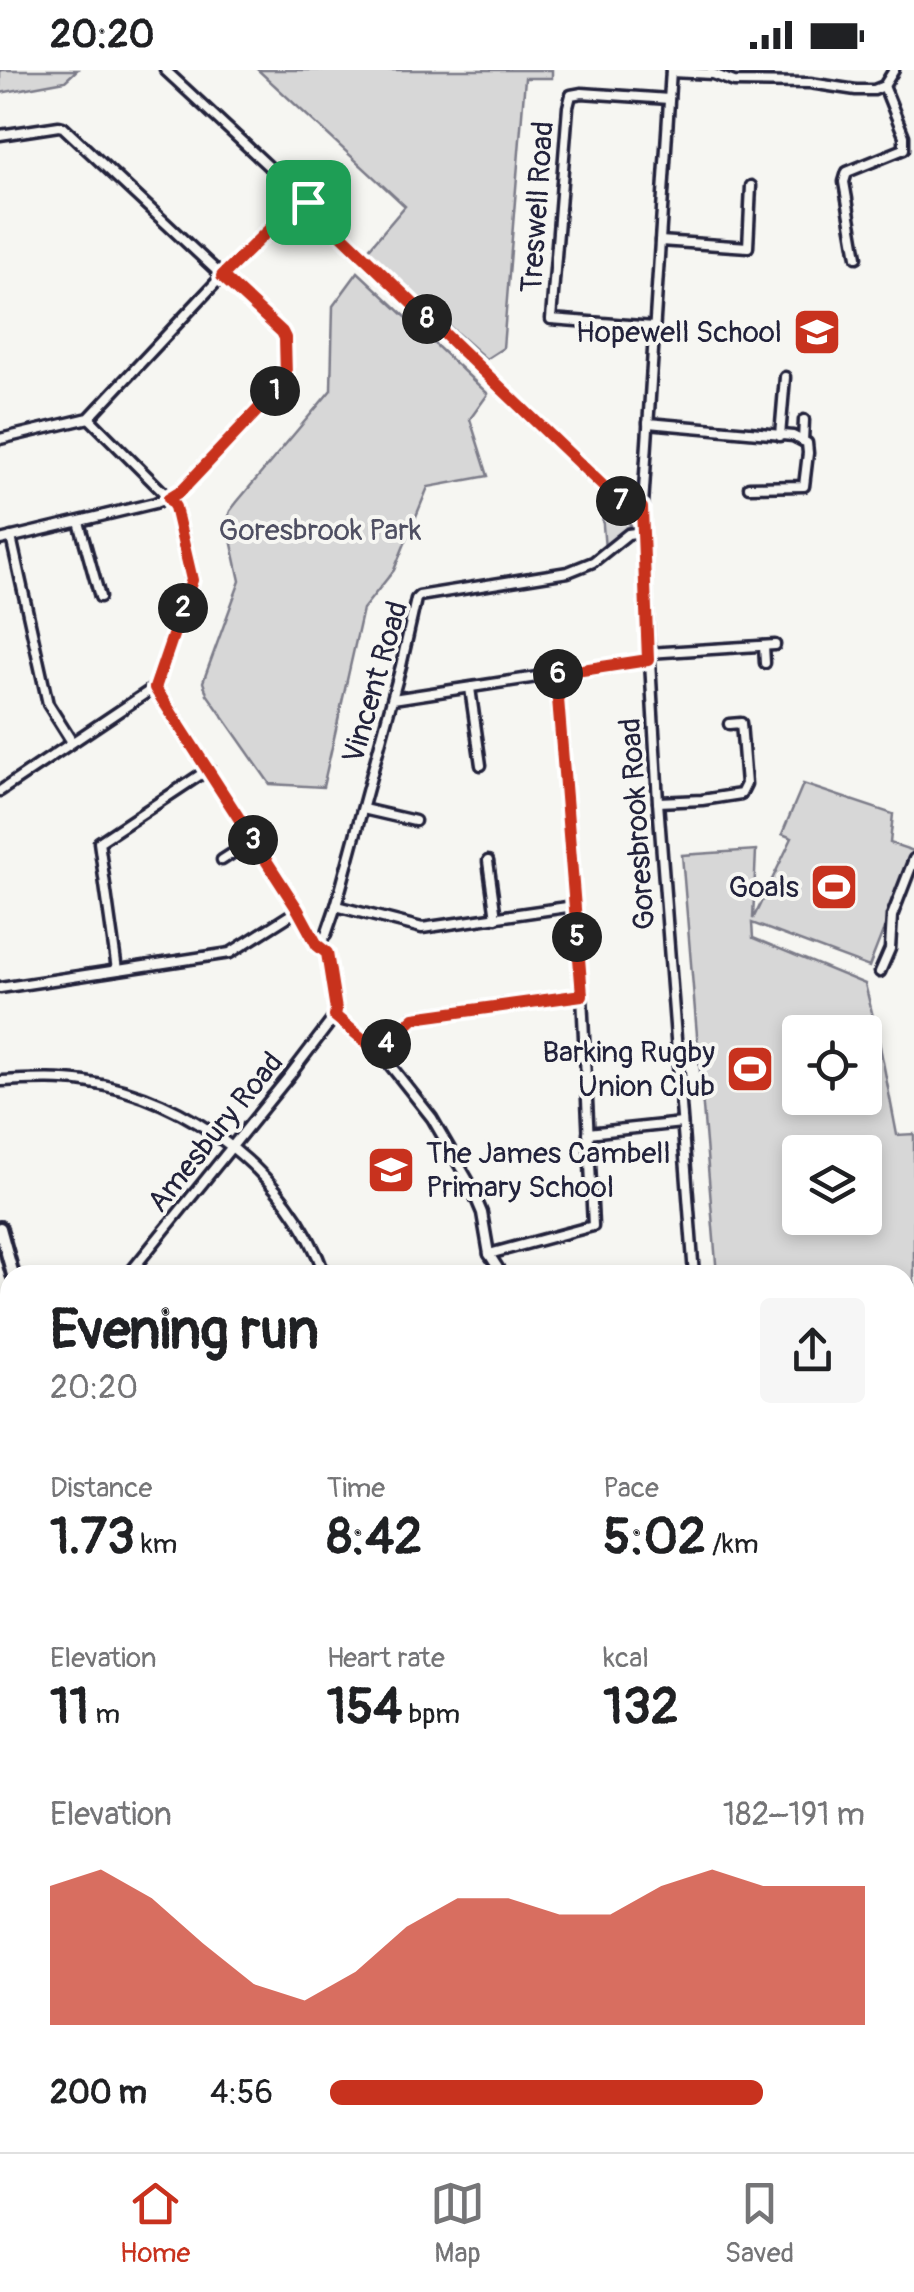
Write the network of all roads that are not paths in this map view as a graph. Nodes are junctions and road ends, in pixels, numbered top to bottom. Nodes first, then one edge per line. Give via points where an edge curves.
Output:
1 (165, 70) edge
2 (894, 70) edge
3 (671, 71) edge
4 (884, 86) junction
5 (669, 100) junction
6 (0, 136) edge
7 (904, 149) junction
8 (914, 154) edge
9 (752, 186) dead end
10 (302, 197) junction
11 (660, 240) junction
12 (748, 248) junction
13 (857, 257) dead end
14 (748, 259) dead end
15 (222, 276) junction
16 (654, 328) junction
17 (785, 377) dead end
18 (89, 418) junction
19 (804, 420) dead end
20 (648, 423) junction
21 (780, 436) junction
22 (0, 439) edge
23 (802, 441) junction
24 (748, 487) dead end
25 (169, 498) junction
26 (642, 508) junction
27 (79, 522) junction
28 (642, 532) junction
29 (10, 538) junction
30 (0, 540) edge
31 (100, 598) dead end
32 (775, 645) dead end
33 (764, 646) junction
34 (648, 657) junction
35 (765, 663) dead end
36 (556, 674) junction
37 (155, 688) junction
38 (470, 688) junction
39 (393, 699) junction
40 (728, 724) dead end
41 (72, 742) junction
42 (481, 764) dead end
43 (209, 769) junction
44 (0, 791) edge
45 (658, 802) junction
46 (363, 808) junction
47 (414, 822) dead end
48 (253, 840) junction
49 (914, 859) edge
50 (222, 860) dead end
51 (488, 861) dead end
52 (336, 906) junction
53 (574, 906) junction
54 (298, 910) junction
55 (496, 918) junction
56 (317, 945) junction
57 (116, 970) junction
58 (880, 972) dead end
59 (0, 988) edge
60 (582, 995) junction
61 (335, 1016) junction
62 (378, 1052) junction
63 (0, 1081) edge
64 (682, 1123) junction
65 (588, 1133) junction
66 (232, 1146) junction
67 (0, 1228) edge
68 (489, 1254) junction
69 (10, 1265) edge
70 (136, 1265) edge
71 (321, 1265) edge
72 (496, 1265) edge
73 (693, 1265) edge

1 - 10 street
2 - 4 street
3 - 4 street via 734,82
3 - 5 street, Goresbrook Road
4 - 7 street
5 - 11 street, Goresbrook Road
5 - 16 street, Treswell Road via 571,95 551,318
6 - 15 street via 64,128
7 - 8 street
7 - 13 street via 848,172 844,182
9 - 12 street
10 - 15 street
10 - 26 street via 604,487
11 - 12 street
11 - 16 street, Goresbrook Road
12 - 14 street
15 - 18 street
15 - 25 street via 282,332 285,381
16 - 20 street, Goresbrook Road
17 - 21 street
18 - 22 street
18 - 25 street
19 - 23 street
20 - 21 street
20 - 26 street, Goresbrook Road
21 - 23 street
23 - 24 street via 808,453 804,486
25 - 27 street
25 - 37 street via 192,580
26 - 28 street, Goresbrook Road
27 - 29 street
27 - 31 street
28 - 34 street, Goresbrook Road
28 - 39 street, Vincent Road via 568,572 418,596
29 - 30 street
29 - 41 street via 48,704
32 - 33 street
33 - 34 street
33 - 35 street
34 - 36 street
34 - 45 street, Goresbrook Road
36 - 38 street
36 - 53 street
37 - 41 street
37 - 43 street
38 - 39 street
38 - 42 street
39 - 46 street, Vincent Road
40 - 45 street via 741,723 746,784 740,794
41 - 44 street
43 - 48 street
43 - 57 street via 99,842
45 - 64 street, Goresbrook Road
46 - 47 street
46 - 52 street, Vincent Road
48 - 50 street
48 - 54 street
49 - 58 street
51 - 55 street
52 - 55 street via 422,928
52 - 56 street, Vincent Road
53 - 55 street
53 - 60 street
54 - 56 street
54 - 57 street via 230,954
56 - 61 street via 327,953
57 - 59 street
60 - 62 street via 414,1018
60 - 65 street
61 - 62 street
61 - 66 street, Amesbury Road
62 - 68 street via 432,1118 469,1182
63 - 66 street via 87,1082 149,1098
64 - 65 street
64 - 73 street, Goresbrook Road
65 - 68 street via 593,1226
66 - 70 street, Amesbury Road
66 - 71 street via 289,1207
67 - 69 street
68 - 72 street

